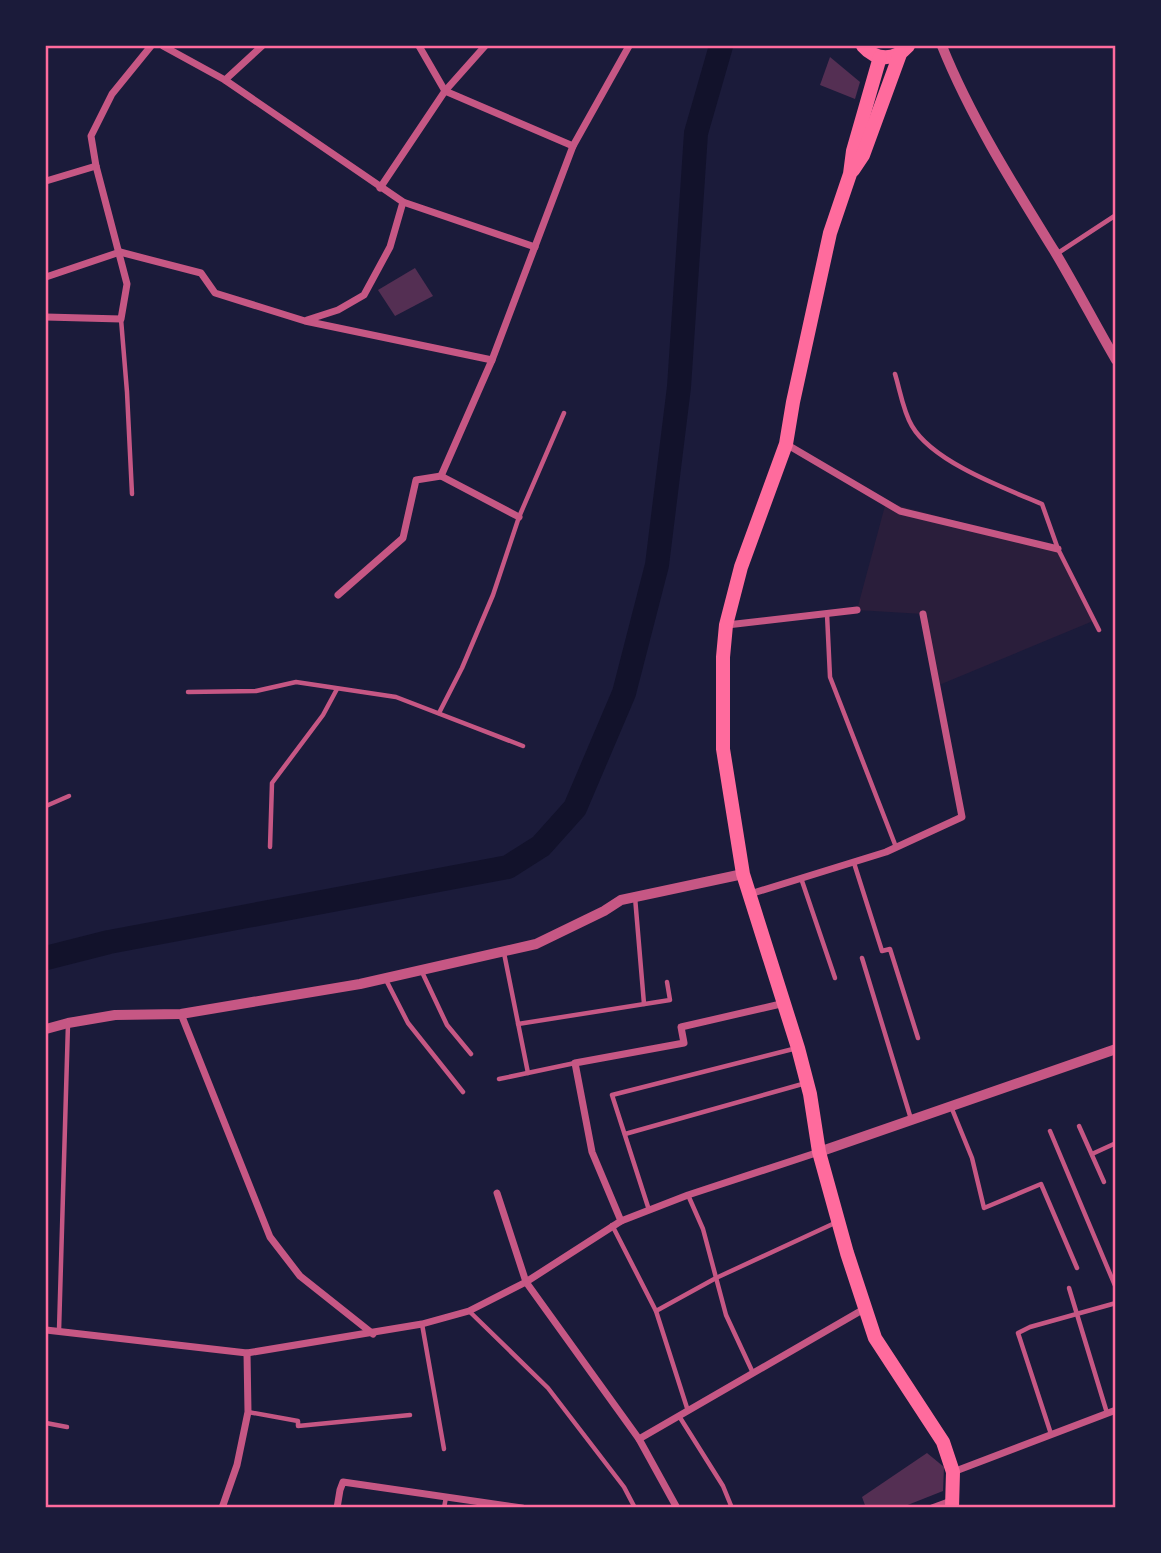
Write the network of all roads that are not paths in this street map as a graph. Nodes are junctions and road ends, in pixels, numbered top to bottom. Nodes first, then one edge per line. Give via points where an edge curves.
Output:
1 (151, 46) edge
2 (163, 46) edge
3 (262, 46) edge
4 (419, 46) edge
5 (485, 46) edge
6 (629, 46) edge
7 (863, 46) edge
8 (942, 46) edge
9 (904, 50) edge
10 (880, 57) junction
11 (225, 80) junction
12 (445, 91) junction
13 (573, 146) junction
14 (96, 166) junction
15 (850, 174) junction
16 (46, 181) edge
17 (380, 188) junction
18 (403, 202) junction
19 (1115, 215) edge
20 (535, 247) junction
21 (120, 252) junction
22 (1056, 254) junction
23 (46, 277) edge
24 (46, 317) edge
25 (121, 319) junction
26 (305, 321) junction
27 (492, 360) junction
28 (1115, 360) edge
29 (895, 374) dead end
30 (564, 413) dead end
31 (786, 444) junction
32 (441, 476) junction
33 (132, 494) dead end
34 (519, 517) junction
35 (1058, 549) junction
36 (338, 595) dead end
37 (857, 610) dead end
38 (827, 614) junction
39 (923, 614) dead end
40 (726, 625) junction
41 (1099, 630) dead end
42 (337, 689) junction
43 (188, 692) dead end
44 (439, 713) junction
45 (523, 746) dead end
46 (69, 796) dead end
47 (46, 806) edge
48 (270, 847) dead end
49 (896, 847) junction
50 (854, 862) junction
51 (743, 874) junction
52 (801, 878) junction
53 (749, 894) junction
54 (635, 897) junction
55 (504, 952) junction
56 (862, 958) dead end
57 (421, 970) junction
58 (385, 978) junction
59 (835, 978) dead end
60 (667, 982) dead end
61 (785, 1003) junction
62 (644, 1004) junction
63 (181, 1014) junction
64 (68, 1023) junction
65 (518, 1024) junction
66 (46, 1030) edge
67 (918, 1038) dead end
68 (798, 1048) junction
69 (1115, 1050) edge
70 (471, 1055) dead end
71 (575, 1063) junction
72 (528, 1073) junction
73 (499, 1079) dead end
74 (807, 1083) junction
75 (463, 1092) dead end
76 (951, 1106) junction
77 (911, 1120) junction
78 (1079, 1126) dead end
79 (1050, 1131) dead end
80 (625, 1134) junction
81 (1115, 1145) edge
82 (819, 1152) junction
83 (1092, 1154) junction
84 (1104, 1182) dead end
85 (497, 1193) dead end
86 (688, 1195) junction
87 (649, 1210) junction
88 (621, 1221) junction
89 (839, 1221) junction
90 (612, 1225) junction
91 (1077, 1268) dead end
92 (716, 1278) junction
93 (526, 1282) junction
94 (1069, 1288) dead end
95 (1115, 1288) edge
96 (1115, 1303) edge
97 (864, 1309) junction
98 (469, 1311) junction
99 (656, 1311) junction
100 (1076, 1314) junction
101 (422, 1324) junction
102 (46, 1330) edge
103 (59, 1331) junction
104 (373, 1334) junction
105 (247, 1353) junction
106 (754, 1374) junction
107 (248, 1412) junction
108 (688, 1412) junction
109 (1112, 1412) edge
110 (410, 1415) dead end
111 (680, 1416) junction
112 (46, 1423) edge
113 (67, 1427) dead end
114 (1052, 1435) junction
115 (639, 1439) junction
116 (444, 1449) dead end
117 (953, 1472) junction
118 (446, 1496) junction
119 (953, 1504) edge
120 (222, 1507) edge
121 (337, 1507) edge
122 (444, 1507) edge
123 (522, 1507) edge
124 (635, 1507) edge
125 (677, 1507) edge
126 (732, 1507) edge
127 (932, 1507) edge

1 - 14 street via 112,94 91,136
2 - 11 street
3 - 11 street
4 - 12 street
5 - 12 street
6 - 13 street
7 - 10 main road
8 - 22 street via 1010,179
9 - 10 main road
9 - 15 main road via 863,155
10 - 15 main road
11 - 17 street
12 - 13 street
12 - 17 street
13 - 20 street
14 - 16 street
14 - 21 street
15 - 31 main road via 830,233
17 - 18 street
18 - 20 street
18 - 26 street via 390,247 364,295
19 - 22 lane
20 - 27 street
21 - 23 street
21 - 25 street via 127,284
21 - 26 street via 201,272 215,293
22 - 28 street
24 - 25 street
25 - 33 lane
26 - 27 street
27 - 32 street
29 - 35 lane via 912,426 934,450 982,478 1042,504
30 - 34 lane
31 - 35 street via 900,511
31 - 40 main road via 741,567
32 - 34 street
32 - 36 street via 416,480 403,538
34 - 44 lane via 493,595
35 - 41 lane
37 - 38 street
38 - 40 street
38 - 49 lane via 830,677
39 - 49 street via 962,817
40 - 51 main road via 723,749
42 - 43 lane via 296,682 256,691
42 - 44 lane via 396,697
42 - 48 lane via 272,783
44 - 45 lane
46 - 47 lane
49 - 50 street
50 - 52 street
50 - 67 lane via 882,951 890,949
51 - 53 main road
51 - 54 street
52 - 53 street
52 - 59 lane
53 - 61 main road
54 - 55 street via 536,944
54 - 62 lane
55 - 57 street
55 - 65 lane
56 - 77 lane
57 - 58 street
57 - 70 lane via 447,1025
58 - 63 street
58 - 75 lane via 408,1023
60 - 62 lane via 670,1000
61 - 68 main road
61 - 71 street via 681,1027 684,1043
62 - 65 lane
63 - 64 street via 115,1015
63 - 104 street via 270,1237 300,1276
64 - 66 street
64 - 103 lane
65 - 72 lane
68 - 74 main road
68 - 80 lane via 612,1095
69 - 76 street
71 - 72 lane
71 - 88 street via 592,1152
72 - 73 lane
74 - 80 lane
74 - 82 main road
76 - 77 street
76 - 91 lane via 972,1158 984,1208 1041,1184
77 - 82 street
78 - 83 lane
79 - 95 lane
80 - 87 lane
81 - 83 lane
82 - 86 street
82 - 89 main road
83 - 84 lane
85 - 93 street
86 - 87 street
86 - 92 lane
87 - 88 street
88 - 90 street
89 - 92 lane
89 - 97 main road
90 - 93 street
90 - 99 lane
92 - 99 lane
92 - 106 lane via 726,1315
93 - 98 street
93 - 115 street
94 - 100 lane
96 - 100 lane
97 - 106 street
97 - 117 main road via 875,1338 943,1442
98 - 101 street
98 - 124 lane via 548,1388
99 - 108 lane
100 - 109 lane
100 - 114 lane via 1018,1333
101 - 104 street
101 - 116 lane
102 - 103 street
103 - 105 street
104 - 105 street
105 - 107 street
106 - 108 street
107 - 110 lane via 298,1421 298,1426
107 - 120 street
108 - 111 street
109 - 114 street
111 - 115 street
111 - 126 lane
112 - 113 lane
114 - 117 street
115 - 125 street
117 - 119 main road
118 - 121 street via 343,1482
118 - 122 lane
118 - 123 street
119 - 127 street

